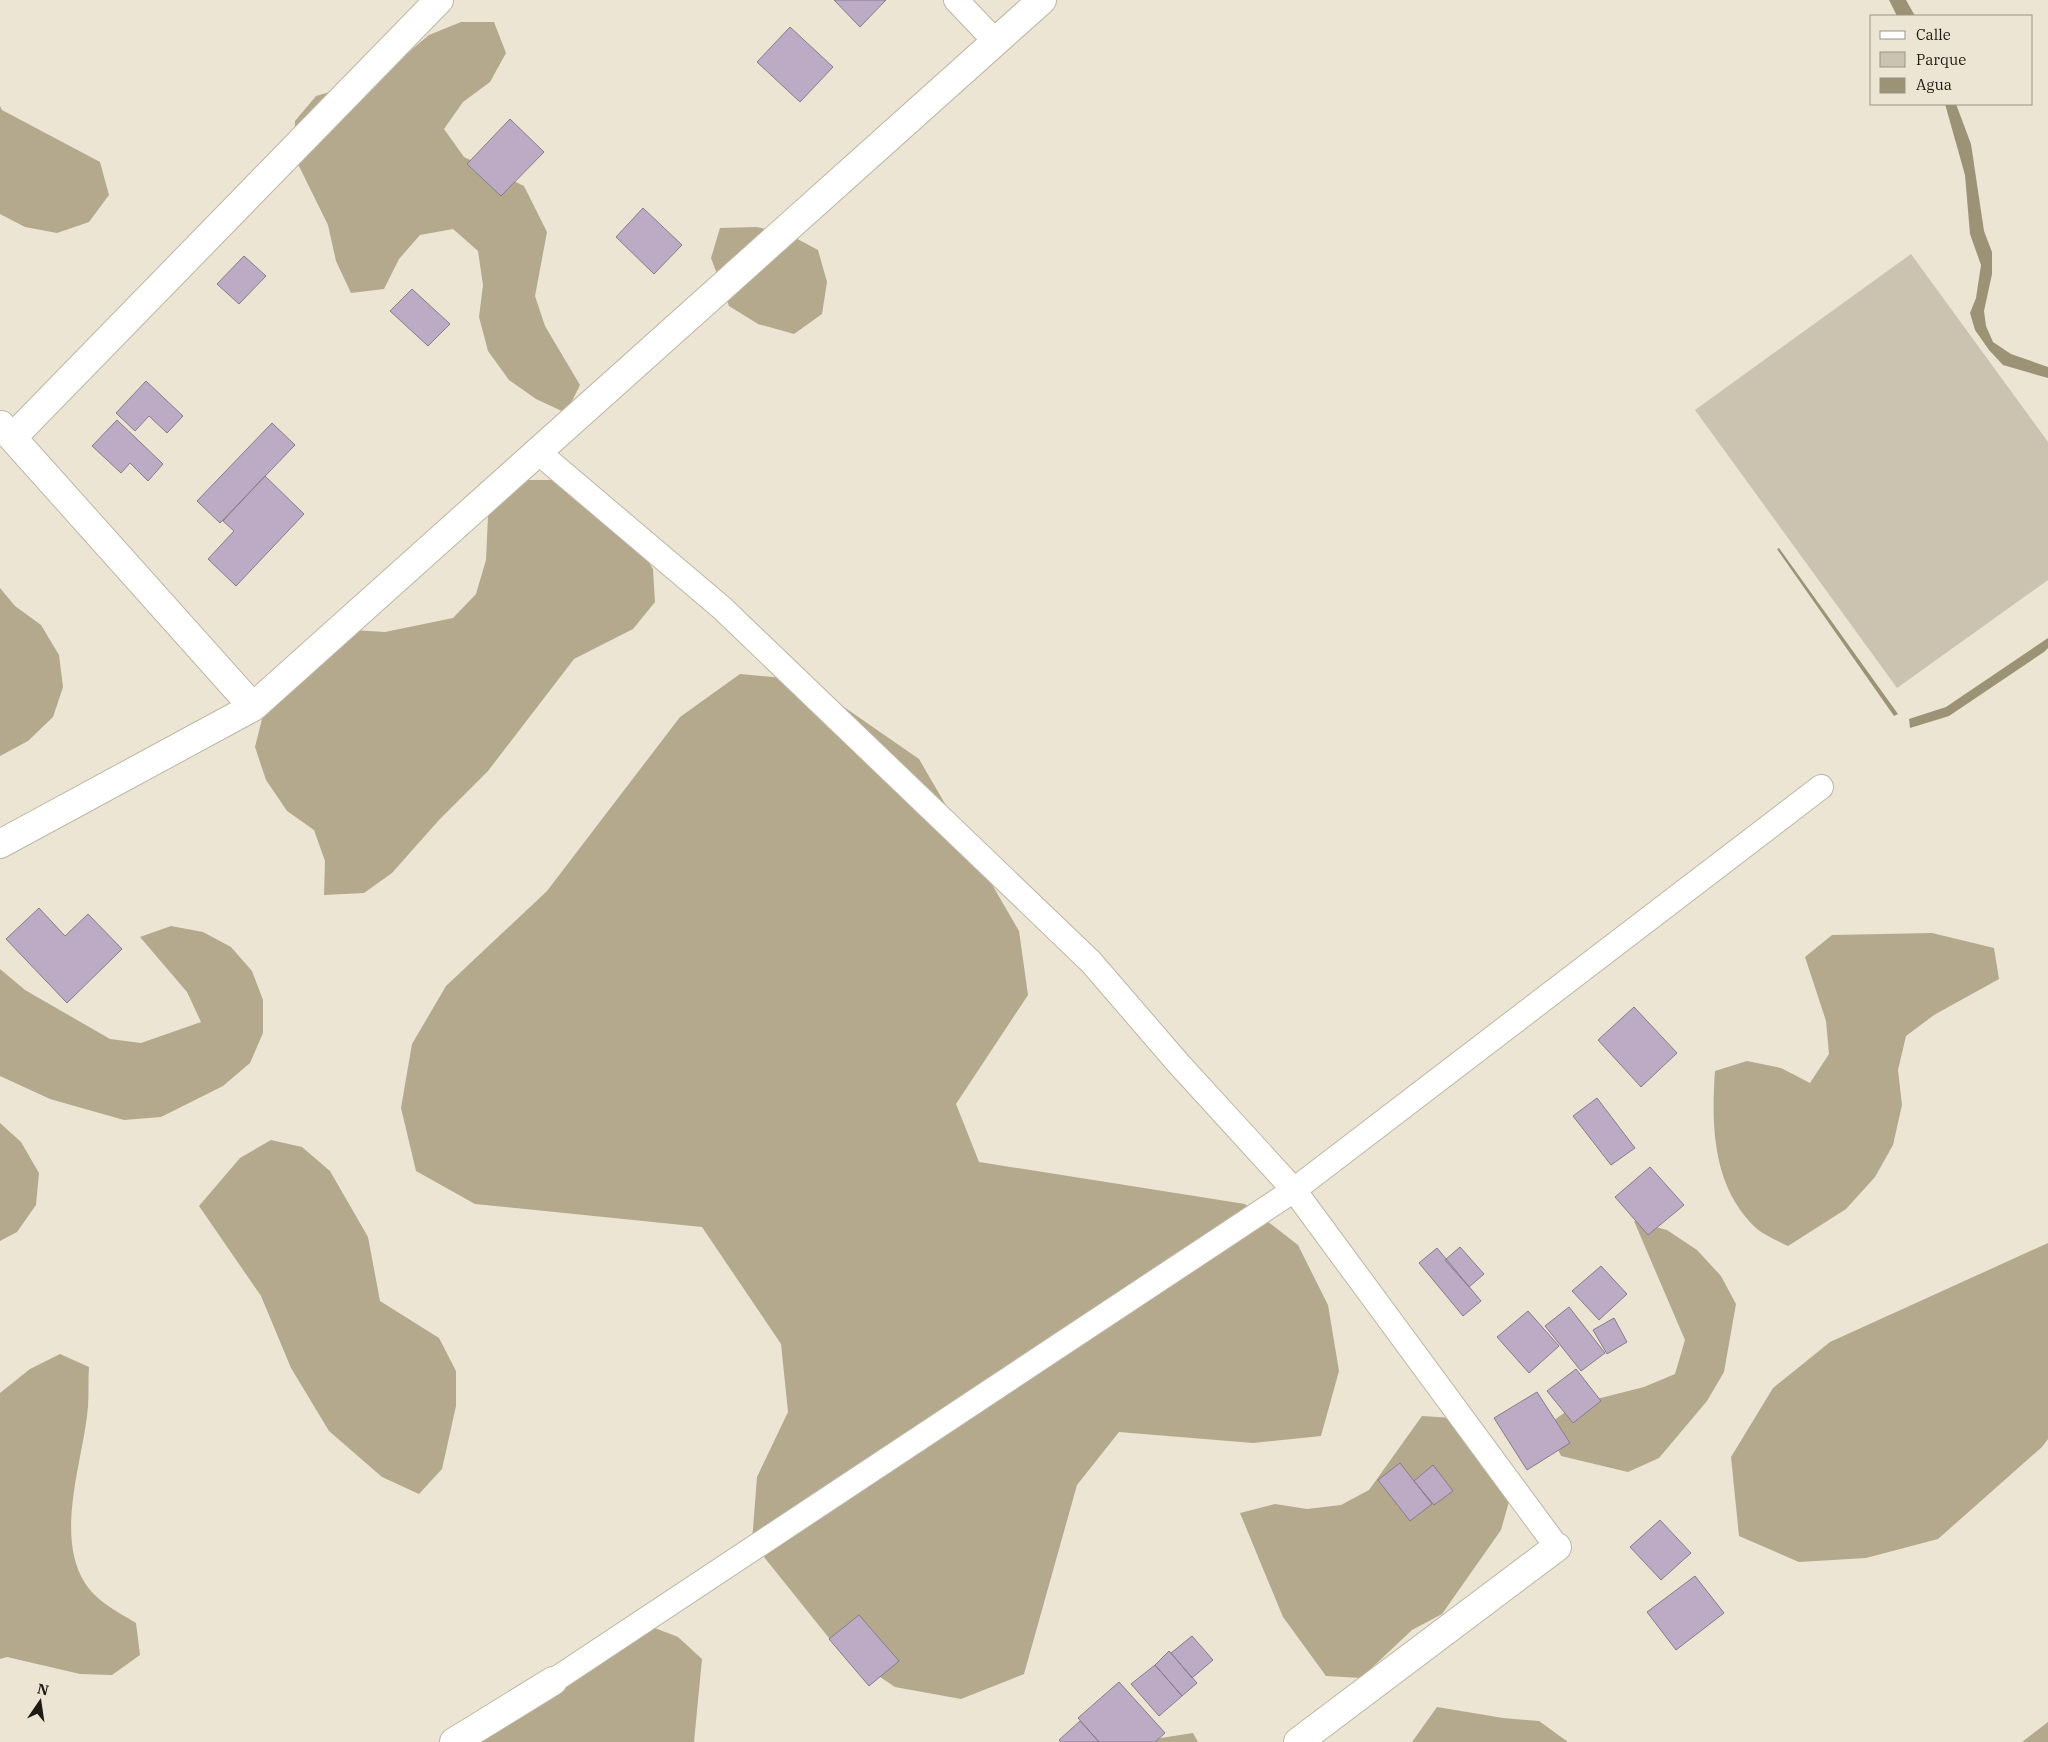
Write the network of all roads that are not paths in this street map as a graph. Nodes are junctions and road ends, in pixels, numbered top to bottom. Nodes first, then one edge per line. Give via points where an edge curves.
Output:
1 (439, 0) edge
2 (956, 0) edge
3 (1042, 0) edge
4 (996, 42) junction
5 (7, 430) edge
6 (538, 452) junction
7 (253, 707) junction
8 (1820, 787) dead end
9 (0, 844) edge
10 (1294, 1190) junction
11 (1557, 1547) joint
12 (553, 1681) joint
13 (454, 1742) edge
14 (1298, 1742) edge

1 - 5 street
2 - 4 lane
3 - 4 street
4 - 6 street
5 - 7 street
6 - 7 street
6 - 10 lane via 722,608 1091,962
7 - 9 street
8 - 10 lane
10 - 11 lane
10 - 12 lane
11 - 14 street
12 - 13 street

